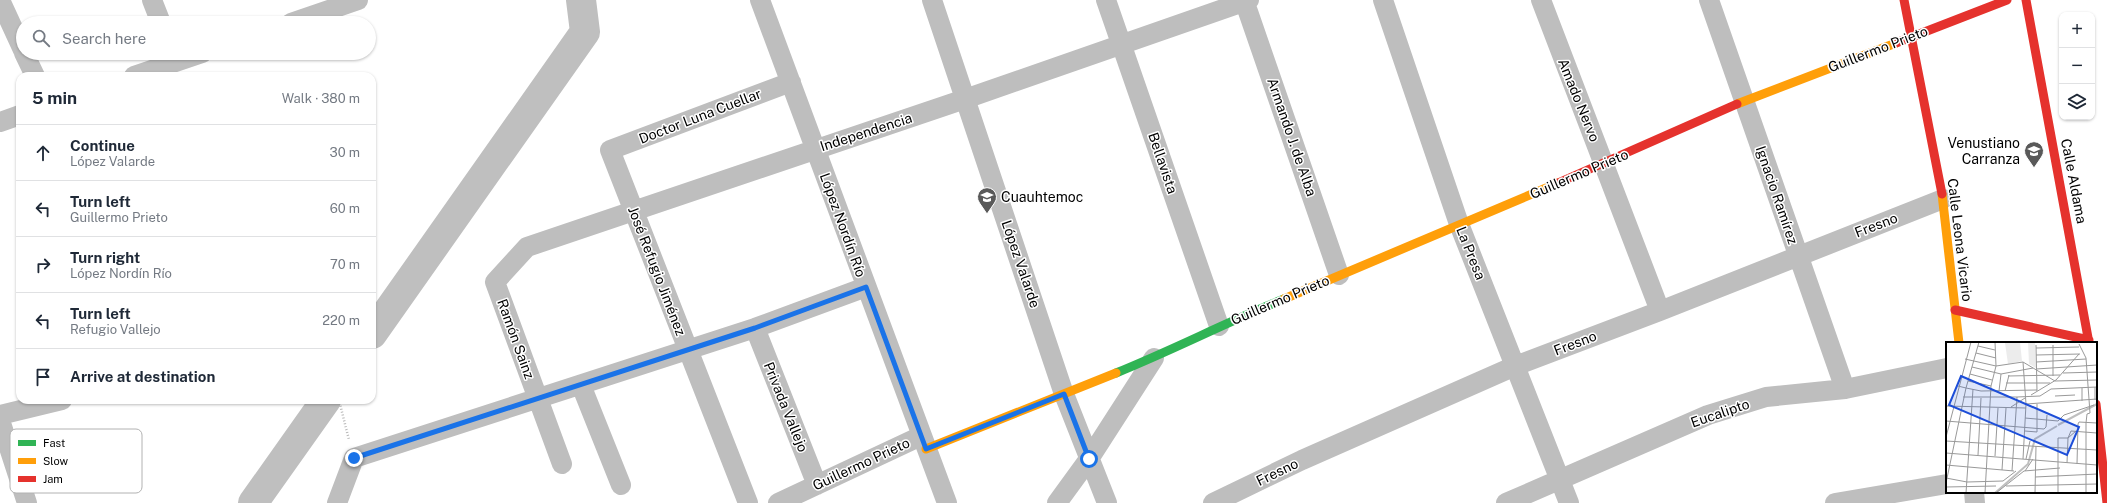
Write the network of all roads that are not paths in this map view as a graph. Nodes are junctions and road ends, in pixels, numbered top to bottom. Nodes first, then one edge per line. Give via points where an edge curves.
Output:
1 (0, 0) edge
2 (152, 0) edge
3 (358, 0) edge
4 (760, 0) edge
5 (932, 0) edge
6 (1106, 0) edge
7 (1246, 0) edge
8 (1383, 0) edge
9 (1541, 0) edge
10 (1709, 0) edge
11 (1904, 0) edge
12 (2007, 0) edge
13 (2026, 0) edge
14 (158, 16) edge
15 (311, 16) edge
16 (16, 35) edge
17 (1912, 36) junction
18 (1121, 44) junction
19 (28, 60) edge
20 (177, 64) edge
21 (33, 72) edge
22 (148, 72) edge
23 (791, 82) junction
24 (965, 99) junction
25 (1744, 101) junction
26 (16, 116) edge
27 (0, 122) edge
28 (815, 149) junction
29 (610, 150) joint
30 (1604, 164) junction
31 (1943, 199) junction
32 (634, 212) junction
33 (1459, 224) junction
34 (1799, 256) junction
35 (1340, 275) junction
36 (495, 282) joint
37 (866, 287) junction
38 (1955, 310) junction
39 (1660, 311) junction
40 (1219, 326) junction
41 (755, 328) junction
42 (1959, 342) edge
43 (2089, 342) edge
44 (687, 351) junction
45 (1154, 358) junction
46 (1515, 366) junction
47 (1946, 368) edge
48 (581, 385) junction
49 (1845, 389) junction
50 (1064, 394) junction
51 (538, 399) junction
52 (28, 404) edge
53 (2097, 413) edge
54 (0, 415) edge
55 (0, 420) edge
56 (924, 443) junction
57 (10, 451) edge
58 (1089, 459) junction
59 (562, 464) dead end
60 (1559, 480) junction
61 (1946, 484) edge
62 (621, 485) dead end
63 (817, 485) junction
64 (24, 493) edge
65 (1974, 493) edge
66 (941, 501) edge
67 (27, 503) edge
68 (337, 503) edge
69 (748, 503) edge
70 (778, 503) edge
71 (1057, 503) edge
72 (1107, 503) edge
73 (1213, 503) edge
74 (1506, 503) edge
75 (1569, 503) edge
76 (1835, 503) edge
77 (1975, 503) edge
78 (2107, 503) edge

1 - 16 street
2 - 14 street
3 - 15 street
4 - 23 street, López Nordín Río
5 - 24 street, López Valarde
6 - 18 street, Bellavista
7 - 18 street, Independencia
7 - 35 street, Armando J. de Alba
8 - 33 street, La Presa
9 - 30 street, Amado Nervo
10 - 25 street, Ignacio Ramírez
11 - 17 street, Calle Leona Vicario
12 - 17 street, Guillermo Prieto
13 - 43 street, Calle Aldama
17 - 25 street, Guillermo Prieto
17 - 31 street, Calle Leona Vicario
18 - 24 street, Independencia
18 - 40 street, Bellavista
19 - 21 street
20 - 22 street
23 - 28 street, López Nordín Río
23 - 29 street, Doctor Luna Cuellar
24 - 28 street, Independencia
24 - 50 street, López Valarde
25 - 30 street, Guillermo Prieto
25 - 34 street, Ignacio Ramírez
26 - 27 street
28 - 32 street, Independencia
28 - 37 street, López Nordín Río
29 - 32 street, José Refugio Jiménez
30 - 33 street, Guillermo Prieto
30 - 39 street, Amado Nervo
31 - 34 street, Fresno
31 - 38 street, Calle Leona Vicario
32 - 36 street, Independencia via 527,247
32 - 44 street, José Refugio Jiménez
33 - 35 street, Guillermo Prieto
33 - 46 street, La Presa
34 - 39 street, Fresno
34 - 49 street, Ignacio Ramírez
35 - 40 street, Guillermo Prieto
36 - 51 street, Ramón Sainz
37 - 41 street
37 - 56 street, López Nordín Río
38 - 42 street, Calle Leona Vicario
38 - 43 street
39 - 46 street, Fresno
40 - 45 street, Guillermo Prieto
41 - 44 street
41 - 63 street, Privada Vallejo
44 - 48 street
44 - 69 street, José Refugio Jiménez
45 - 50 street, Guillermo Prieto
45 - 58 street
46 - 60 street, La Presa
46 - 73 street, Fresno via 1302,460
47 - 49 street, Eucalipto
48 - 51 street
48 - 62 street
49 - 60 street, Eucalipto via 1766,397 1715,413
50 - 56 street, Guillermo Prieto
50 - 58 street, López Valarde
51 - 59 street, Ramón Sainz
51 - 68 street via 354,458
52 - 54 street
53 - 78 street
55 - 57 street
56 - 63 street, Guillermo Prieto
56 - 66 street, López Nordín Río
58 - 71 street
58 - 72 street, López Valarde
60 - 74 street, Eucalipto
60 - 75 street, La Presa
61 - 76 street
63 - 70 street, Guillermo Prieto
64 - 67 street
65 - 77 street

